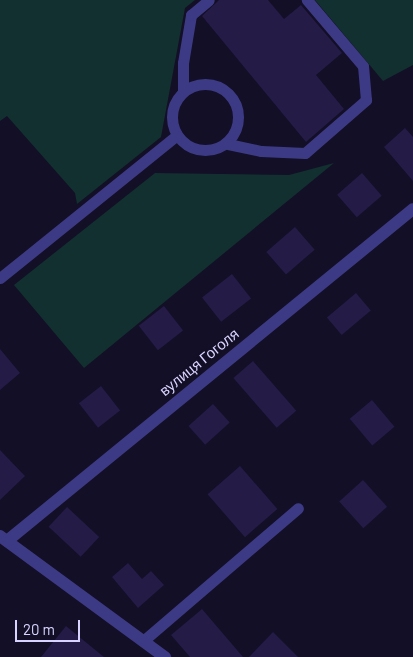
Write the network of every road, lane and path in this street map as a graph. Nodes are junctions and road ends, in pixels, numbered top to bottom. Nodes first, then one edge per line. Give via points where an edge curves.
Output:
1 (210, 0) edge
2 (307, 0) edge
3 (183, 90) junction
4 (176, 136) junction
5 (228, 144) junction
6 (413, 209) edge
7 (0, 278) edge
8 (298, 508) dead end
9 (4, 539) edge
10 (143, 641) junction
11 (165, 657) edge

1 - 3 lane via 191,15 183,63
2 - 5 lane via 363,66 366,100 304,153 261,151
3 - 4 lane via 171,113
3 - 5 lane via 193,84 208,82 223,90 239,117 237,130
4 - 5 lane via 195,149 212,151
4 - 7 lane
6 - 9 street, вулиця Гоголя
8 - 10 lane
9 - 10 street
10 - 11 street

